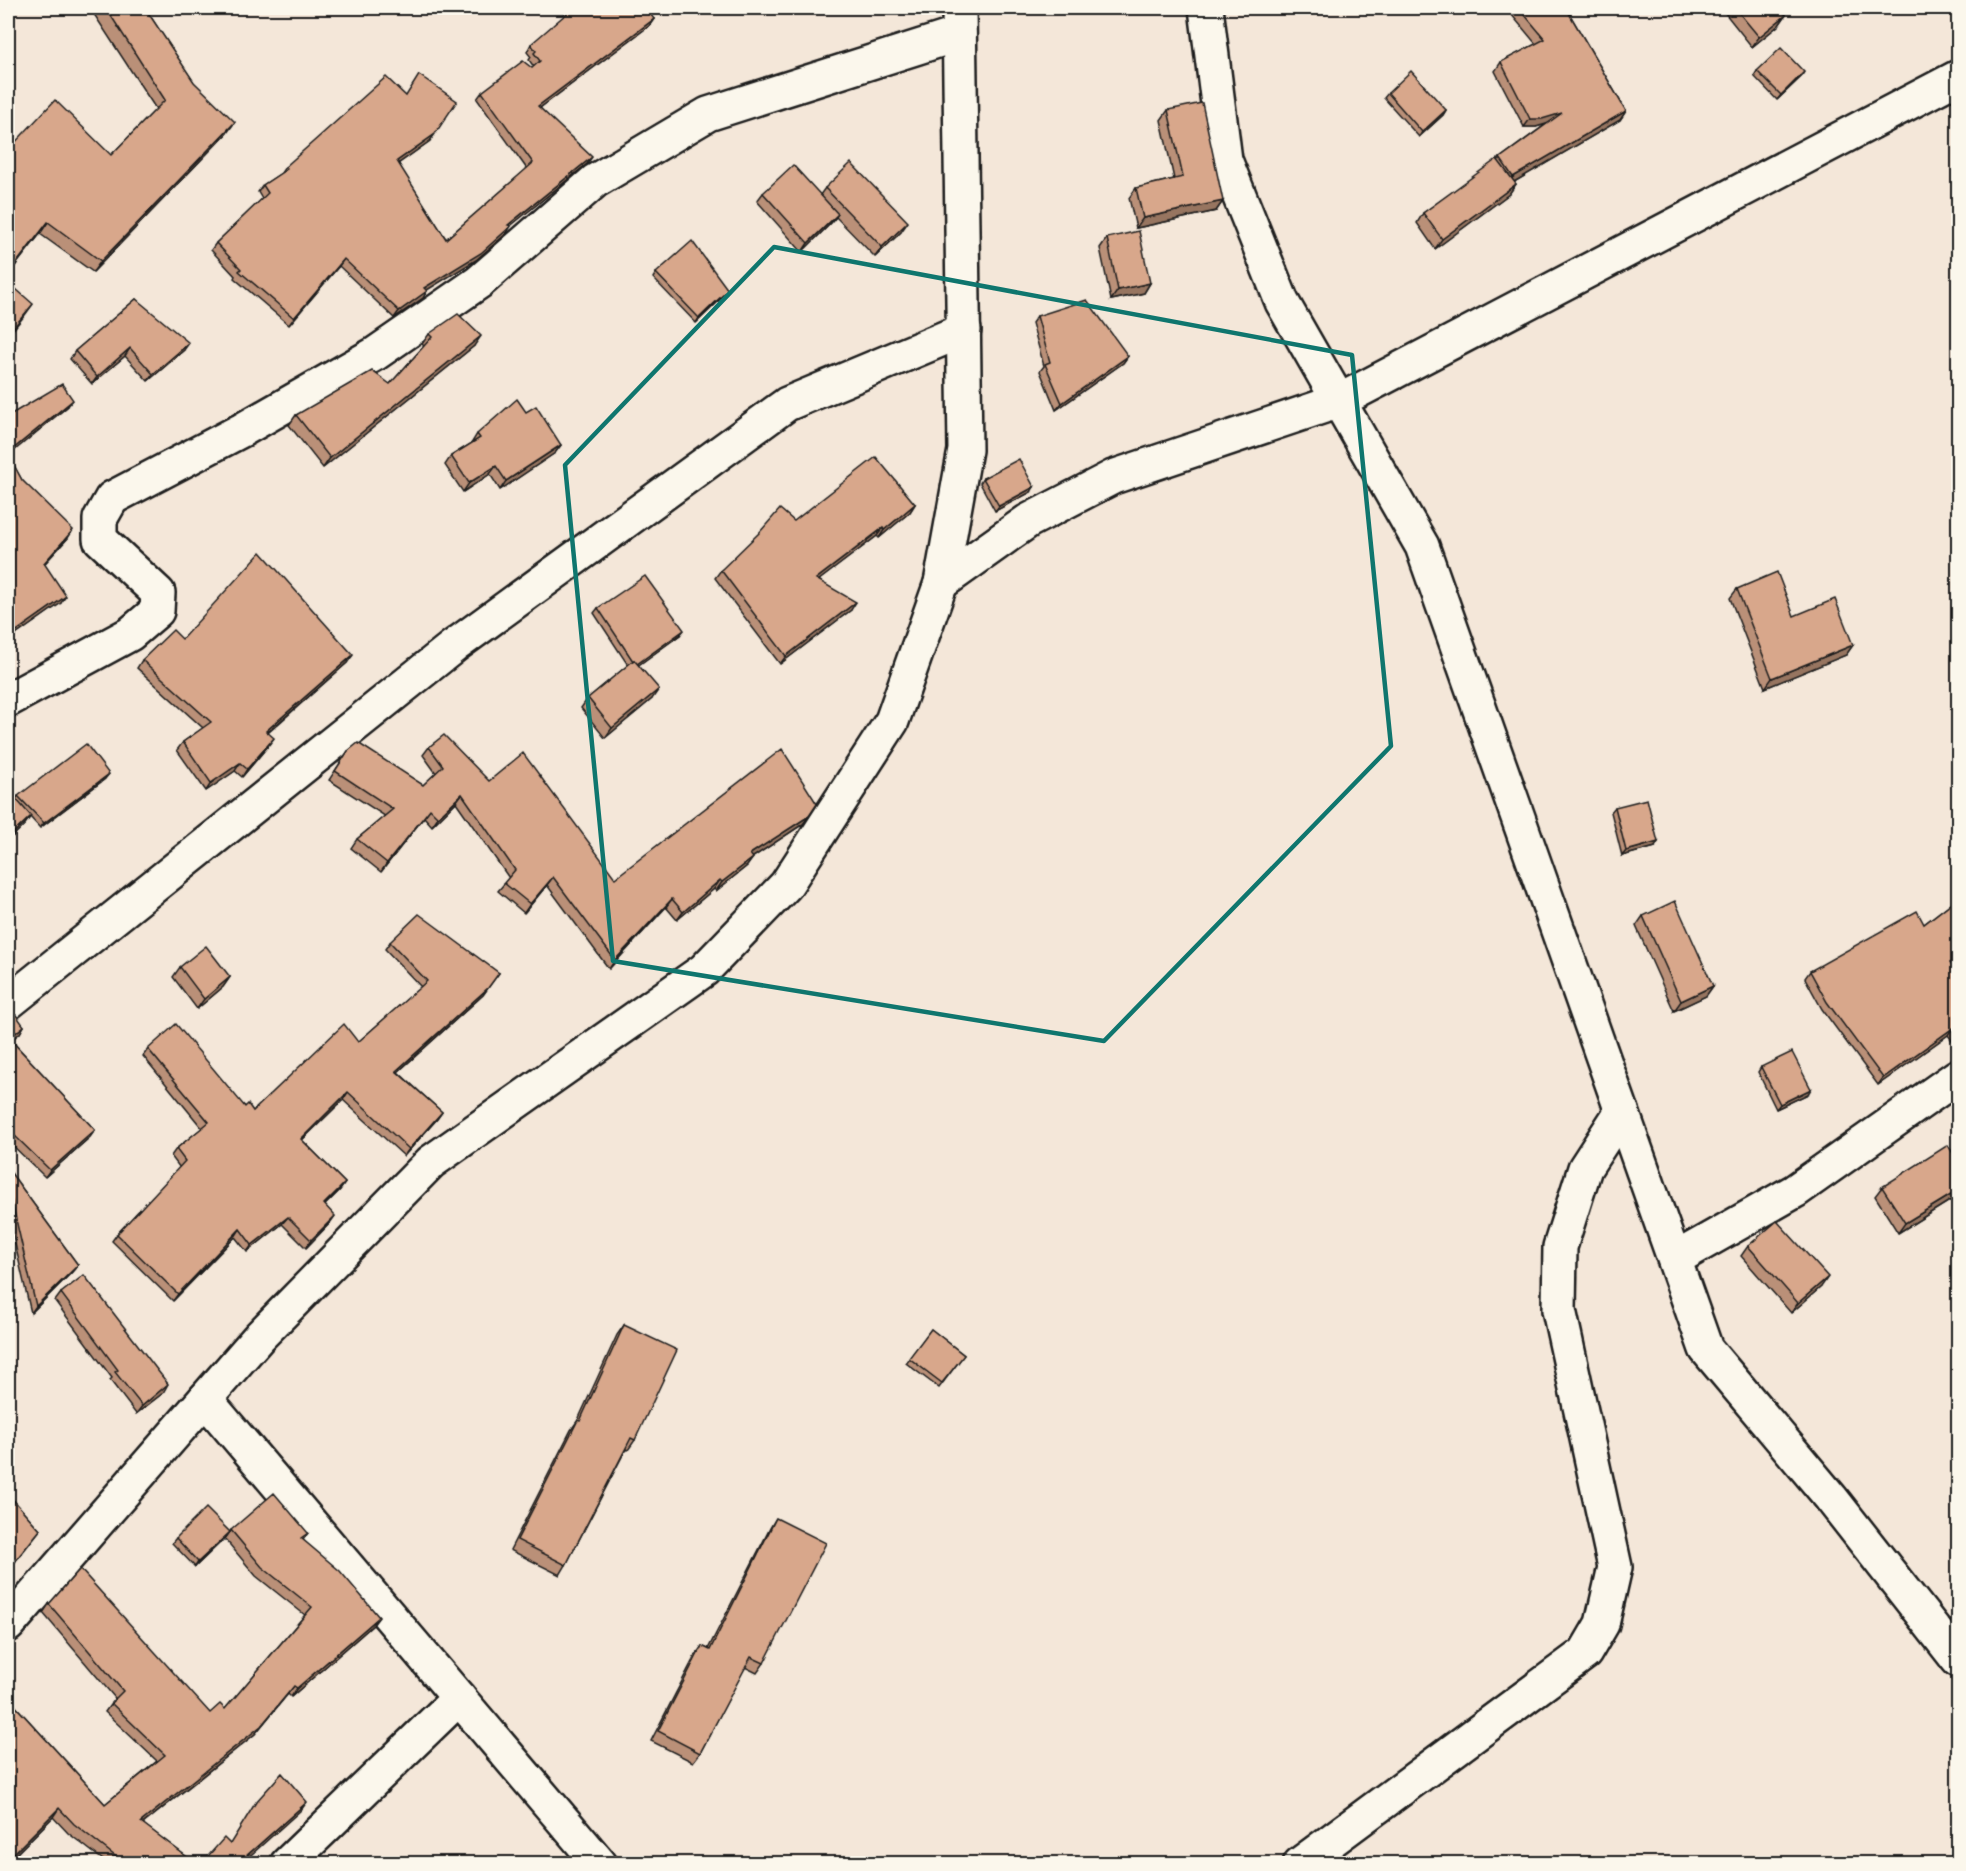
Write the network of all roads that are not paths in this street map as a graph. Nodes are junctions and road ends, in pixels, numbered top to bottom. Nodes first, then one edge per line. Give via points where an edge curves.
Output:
1 (1206, 8) edge
2 (959, 21) edge
3 (1959, 77) edge
4 (963, 330) junction
5 (1339, 402) junction
6 (941, 583) junction
7 (8, 700) edge
8 (8, 1004) edge
9 (1959, 1076) edge
10 (1622, 1111) junction
11 (1675, 1259) junction
12 (205, 1399) junction
13 (8, 1625) edge
14 (1959, 1660) edge
15 (459, 1698) junction
16 (287, 1863) edge
17 (600, 1863) edge
18 (1300, 1863) edge

1 - 5 street via 1225,160 1282,302
2 - 4 street
2 - 7 street via 708,114 595,181 479,282 375,354 112,498 100,519 100,538 158,593 157,611 130,634
3 - 5 street
4 - 6 street via 965,450
4 - 8 street via 787,404 454,646
5 - 6 street via 1113,477 1028,521
5 - 10 street via 1422,546
6 - 12 street via 892,721 786,885 704,970 431,1162 259,1337
9 - 11 street via 1795,1191
10 - 11 street
10 - 18 street via 1585,1168 1560,1247 1559,1310 1615,1567 1602,1624 1585,1653
11 - 14 street via 1706,1349
12 - 13 street
12 - 15 street
15 - 16 street
15 - 17 street

